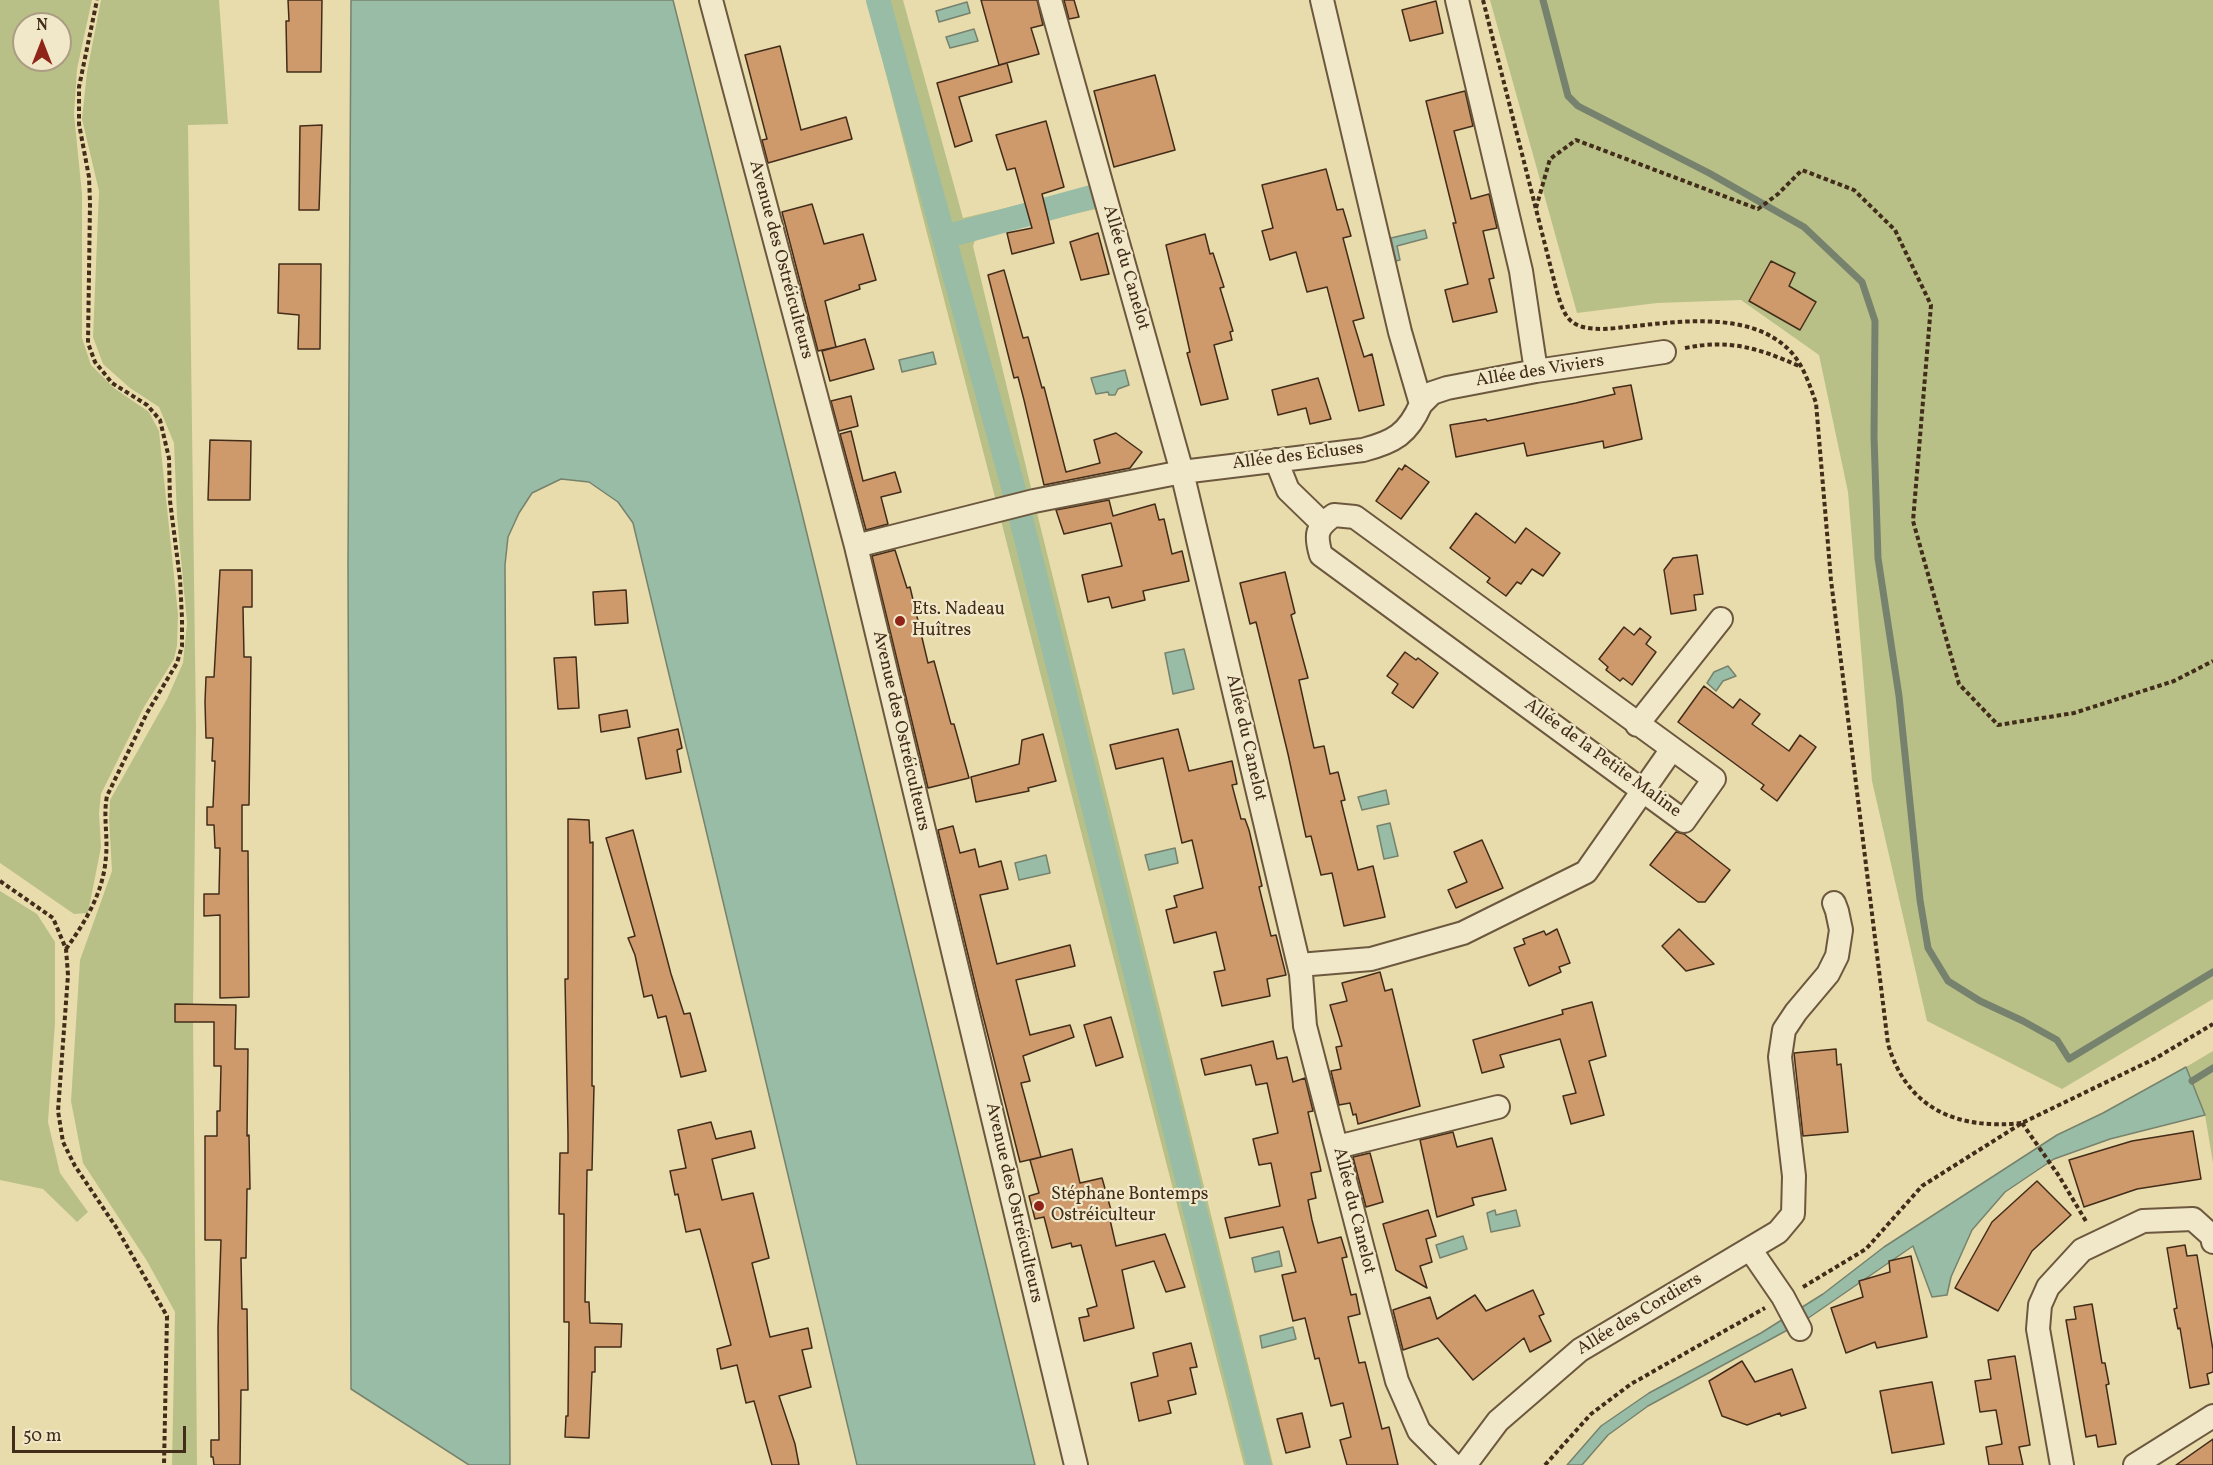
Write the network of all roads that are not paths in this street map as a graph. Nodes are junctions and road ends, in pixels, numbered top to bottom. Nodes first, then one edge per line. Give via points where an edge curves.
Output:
1 (711, 0) edge
2 (1050, 0) edge
3 (1322, 0) edge
4 (1457, 0) edge
5 (1664, 352) road end
6 (1536, 371) junction
7 (1421, 404) junction
8 (1276, 460) junction
9 (1182, 472) junction
10 (1322, 523) junction
11 (856, 546) junction
12 (1721, 619) dead end
13 (1637, 725) junction
14 (1672, 749) junction
15 (1644, 791) junction
16 (1834, 903) dead end
17 (1299, 965) junction
18 (1498, 1107) dead end
19 (1337, 1147) junction
20 (2213, 1242) edge
21 (1750, 1249) junction
22 (1800, 1329) dead end
23 (2213, 1416) edge
24 (1076, 1465) edge
25 (1453, 1465) edge
26 (1465, 1465) edge
27 (2062, 1465) edge
28 (2135, 1465) edge

1 - 11 street, Avenue des Ostréiculteurs
2 - 9 street, Allée du Canelot
3 - 7 street via 1400,332
4 - 6 street via 1521,271
5 - 6 street, Allée des Viviers
6 - 7 street, Allée des Viviers via 1447,388 1432,393
7 - 8 street, Allée des Ecluses via 1408,429 1384,445
8 - 9 street, Allée des Ecluses
8 - 10 street via 1288,490
9 - 11 street, Allée des Ecluses via 1034,501
9 - 17 street, Allée du Canelot
10 - 13 street, Allée de la Petite Maline via 1335,515 1355,517
10 - 15 street, Allée de la Petite Maline via 1318,532 1321,555
11 - 24 street, Avenue des Ostréiculteurs
12 - 13 street
13 - 14 street, Allée de la Petite Maline
14 - 15 street
14 - 15 street, Allée de la Petite Maline via 1714,779 1684,820
15 - 17 street via 1586,872 1463,933 1371,959
16 - 21 street, Allée des Cordiers via 1840,930 1837,956 1785,1030 1780,1057 1794,1176 1793,1214 1778,1232
17 - 19 street, Allée du Canelot via 1305,1026
18 - 19 street
19 - 25 street, Allée du Canelot via 1397,1381 1419,1431
20 - 27 street via 2212,1236 2193,1219 2143,1221 2082,1250 2048,1287 2040,1305 2037,1329
21 - 22 street
21 - 26 street, Allée des Cordiers via 1580,1350 1498,1421
23 - 28 street

